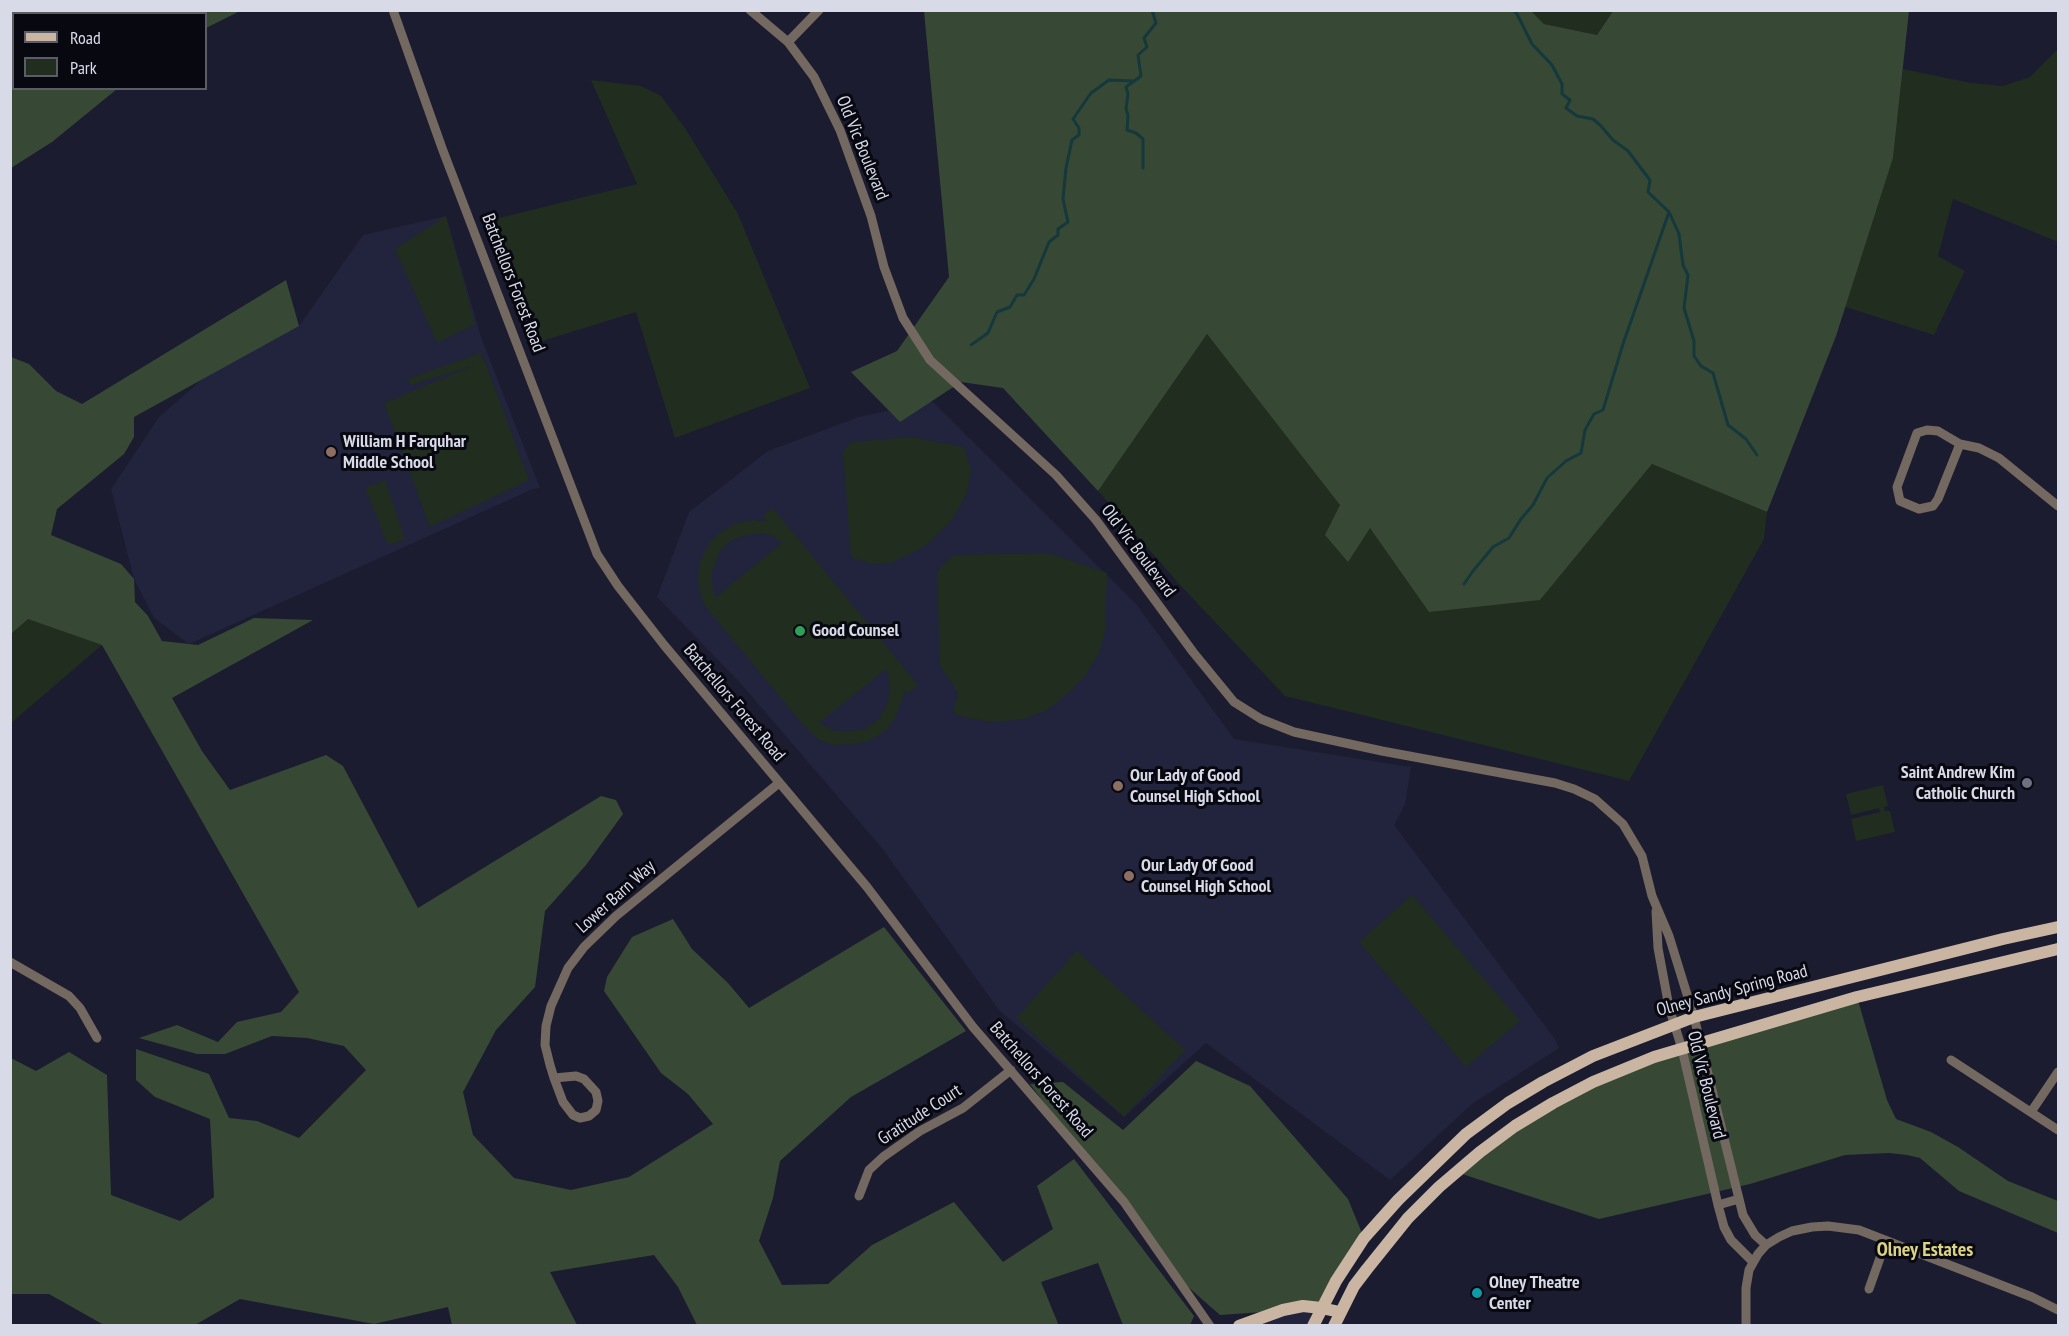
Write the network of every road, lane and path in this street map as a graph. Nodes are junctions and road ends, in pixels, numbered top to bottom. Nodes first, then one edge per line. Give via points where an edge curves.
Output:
1 (750, 10) edge
2 (819, 10) edge
3 (395, 11) edge
4 (788, 42) junction
5 (1960, 444) junction
6 (2058, 506) edge
7 (779, 783) junction
8 (1655, 905) junction
9 (2058, 927) edge
10 (2058, 949) edge
11 (10, 962) edge
12 (1694, 1017) junction
13 (1673, 1024) junction
14 (97, 1038) dead end
15 (1701, 1043) junction
16 (1682, 1049) junction
17 (1951, 1060) dead end
18 (1011, 1070) junction
19 (2058, 1072) edge
20 (554, 1078) junction
21 (2031, 1112) junction
22 (2058, 1130) edge
23 (859, 1196) dead end
24 (1739, 1199) junction
25 (1718, 1205) junction
26 (1886, 1241) junction
27 (1766, 1245) junction
28 (1753, 1262) junction
29 (1869, 1289) dead end
30 (1321, 1308) junction
31 (2058, 1310) edge
32 (1340, 1312) junction
33 (1210, 1326) edge
34 (1239, 1326) edge
35 (1313, 1326) edge
36 (1334, 1326) edge
37 (1746, 1326) edge

1 - 4 street, Old Vic Boulevard
2 - 4 street
3 - 7 street, Batchellors Forest Road via 442,148 597,554 664,645
4 - 8 street, Old Vic Boulevard via 814,77 840,130 903,318 930,360 1056,475 1096,520 1234,702 1261,719 1294,732 1555,783 1585,793 1611,812 1633,839 1642,856
5 - 5 street via 1938,431 1917,433 1897,487 1900,501 1919,509 1933,506
5 - 6 street via 1999,458
7 - 18 street, Batchellors Forest Road via 867,887
7 - 20 street, Lower Barn Way via 616,916 584,947 568,968 546,1026 545,1045
8 - 12 street, Old Vic Boulevard via 1669,936
8 - 13 street, Old Vic Boulevard via 1658,948
9 - 12 main road, Olney Sandy Spring Road
10 - 15 main road via 1857,997
11 - 14 street via 69,996
12 - 13 main road, Olney Sandy Spring Road
12 - 15 street, Old Vic Boulevard
13 - 16 street, Old Vic Boulevard
13 - 30 main road, Olney Sandy Spring Road via 1593,1056 1543,1082 1466,1134 1364,1238
15 - 16 main road
15 - 24 street, Old Vic Boulevard
16 - 25 street, Old Vic Boulevard
16 - 32 main road via 1583,1087 1515,1126 1480,1152 1408,1218 1361,1277
17 - 21 street
18 - 23 street, Gratitude Court via 963,1108 883,1157 869,1170
18 - 33 street, Batchellors Forest Road via 1124,1202
19 - 21 street
20 - 20 street, Lower Barn Way via 573,1115 580,1118 596,1110 596,1092 584,1078
21 - 22 street
24 - 25 street
24 - 27 street, Old Vic Boulevard via 1748,1226
25 - 28 street, Old Vic Boulevard via 1731,1240
26 - 27 street via 1859,1230 1828,1226 1792,1231
26 - 29 street
26 - 31 street
27 - 28 street
28 - 37 street via 1746,1288
30 - 32 main road
30 - 34 main road via 1283,1310
30 - 35 main road, Olney Sandy Spring Road
32 - 36 main road

